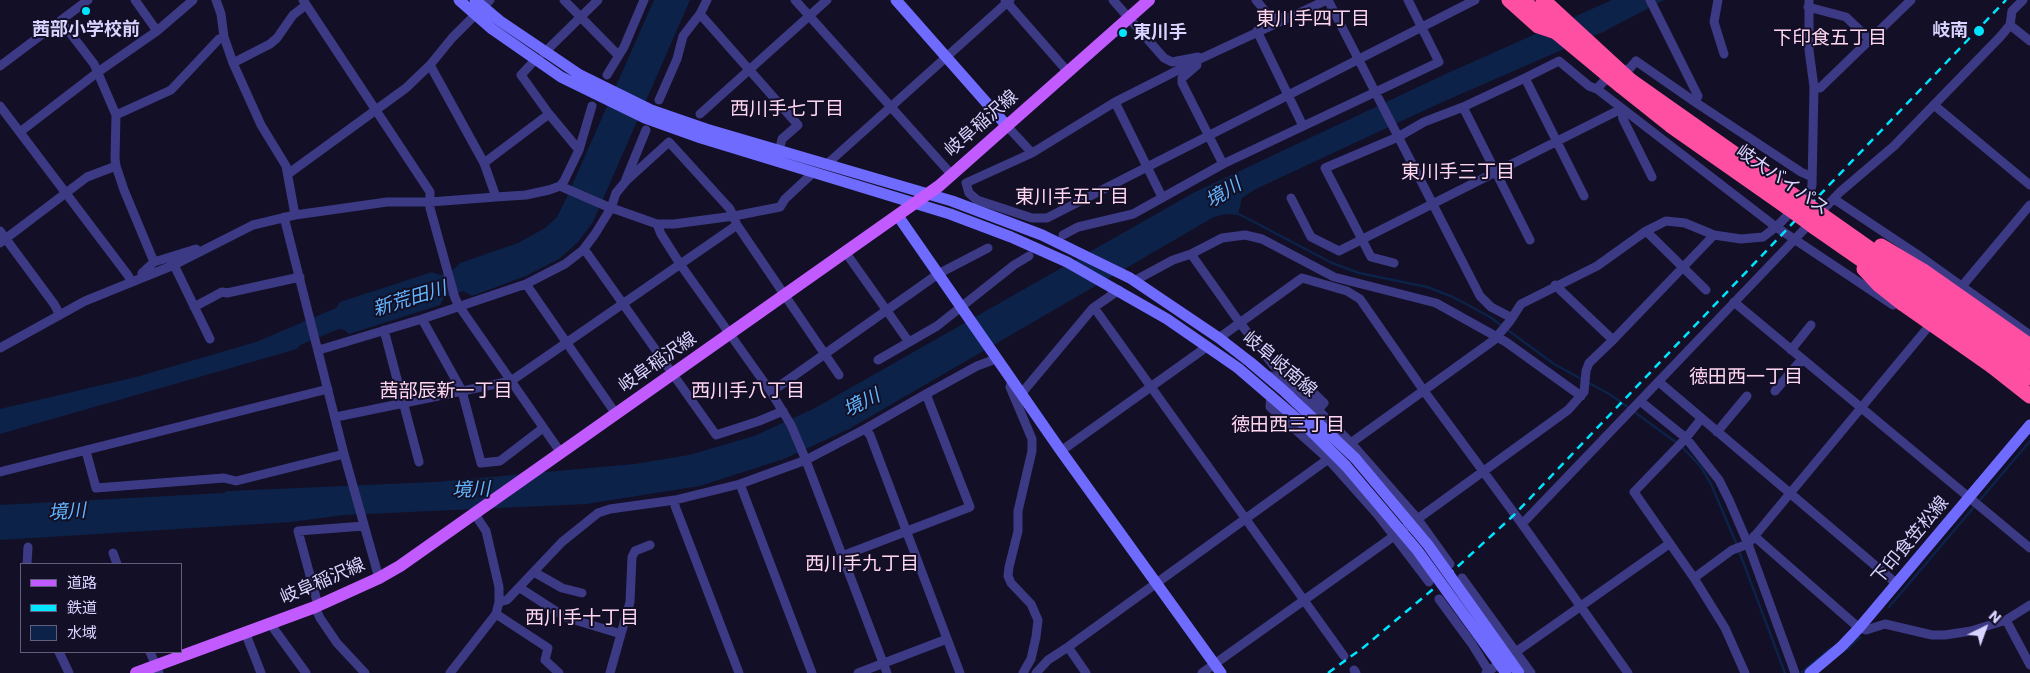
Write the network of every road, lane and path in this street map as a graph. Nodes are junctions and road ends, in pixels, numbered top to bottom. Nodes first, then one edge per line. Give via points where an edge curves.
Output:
1 (88, 0) edge
2 (135, 0) edge
3 (193, 0) edge
4 (216, 0) edge
5 (459, 0) edge
6 (564, 0) edge
7 (598, 0) edge
8 (644, 0) edge
9 (707, 0) edge
10 (795, 0) edge
11 (827, 0) edge
12 (896, 0) edge
13 (1113, 0) edge
14 (1149, 0) edge
15 (1256, 0) edge
16 (1327, 0) edge
17 (1408, 0) edge
18 (1475, 0) edge
19 (1509, 0) edge
20 (1523, 0) edge
21 (1543, 0) edge
22 (1553, 0) edge
23 (1718, 0) edge
24 (1911, 0) edge
25 (2023, 0) edge
26 (1007, 1) edge
27 (305, 3) edge
28 (1809, 3) edge
29 (1652, 4) edge
30 (481, 6) edge
31 (700, 14) junction
32 (810, 16) junction
33 (581, 17) junction
34 (1129, 18) junction
35 (1286, 18) junction
36 (61, 21) junction
37 (2010, 25) junction
38 (1422, 28) junction
39 (1562, 28) junction
40 (157, 31) junction
41 (1257, 32) junction
42 (224, 37) junction
43 (1870, 40) junction
44 (2030, 41) edge
45 (1724, 54) dead end
46 (618, 55) junction
47 (539, 56) junction
48 (948, 58) junction
49 (1202, 58) junction
50 (1359, 60) junction
51 (233, 64) junction
52 (430, 65) junction
53 (0, 66) edge
54 (749, 71) junction
55 (98, 72) junction
56 (1068, 72) junction
57 (607, 75) dead end
58 (1524, 78) junction
59 (1814, 87) junction
60 (1597, 89) junction
61 (1375, 94) junction
62 (1288, 96) junction
63 (660, 100) dead end
64 (1115, 102) junction
65 (1695, 102) junction
66 (1934, 105) junction
67 (0, 106) edge
68 (592, 106) dead end
69 (892, 107) junction
70 (1463, 107) junction
71 (377, 109) junction
72 (1621, 109) junction
73 (549, 114) junction
74 (648, 114) junction
75 (700, 114) dead end
76 (116, 115) junction
77 (1007, 126) junction
78 (1303, 126) junction
79 (646, 130) dead end
80 (20, 132) junction
81 (1396, 135) junction
82 (1208, 136) junction
83 (1557, 140) junction
84 (579, 150) junction
85 (779, 151) junction
86 (1032, 153) junction
87 (484, 163) junction
88 (827, 164) junction
89 (1223, 164) junction
90 (116, 166) junction
91 (1147, 167) junction
92 (814, 172) junction
93 (1495, 172) junction
94 (288, 174) junction
95 (952, 175) junction
96 (1652, 177) dead end
97 (1812, 177) junction
98 (626, 180) junction
99 (2030, 185) edge
100 (564, 187) junction
101 (66, 192) junction
102 (928, 194) junction
103 (1584, 196) dead end
104 (496, 197) junction
105 (1162, 197) junction
106 (1291, 198) dead end
107 (1834, 199) junction
108 (430, 202) junction
109 (916, 203) junction
110 (1433, 204) junction
111 (2030, 205) edge
112 (608, 207) junction
113 (295, 215) junction
114 (898, 216) junction
115 (284, 217) junction
116 (736, 221) junction
117 (657, 224) junction
118 (1776, 226) junction
119 (0, 231) edge
120 (1646, 231) junction
121 (1063, 235) dead end
122 (1714, 235) junction
123 (1795, 239) junction
124 (1362, 240) junction
125 (1530, 240) dead end
126 (1846, 240) junction
127 (3, 241) edge
128 (988, 248) dead end
129 (205, 249) junction
130 (583, 250) junction
131 (846, 253) junction
132 (1191, 254) junction
133 (1029, 256) dead end
134 (154, 262) junction
135 (1394, 263) dead end
136 (680, 264) junction
137 (174, 265) junction
138 (1683, 268) junction
139 (938, 274) junction
140 (300, 277) junction
141 (142, 278) junction
142 (1132, 280) junction
143 (132, 282) junction
144 (526, 284) junction
145 (1554, 285) junction
146 (1962, 286) junction
147 (1912, 287) junction
148 (1116, 288) junction
149 (1706, 290) dead end
150 (786, 296) junction
151 (457, 302) junction
152 (1734, 302) junction
153 (623, 303) junction
154 (194, 307) junction
155 (887, 310) junction
156 (963, 310) junction
157 (1098, 313) dead end
158 (60, 314) junction
159 (422, 319) junction
160 (1511, 320) junction
161 (1240, 323) junction
162 (1811, 324) dead end
163 (1927, 328) junction
164 (384, 330) junction
165 (729, 334) junction
166 (1499, 335) junction
167 (2030, 335) edge
168 (1219, 338) junction
169 (210, 339) dead end
170 (1613, 340) junction
171 (909, 342) junction
172 (567, 343) junction
173 (1208, 346) junction
174 (2030, 346) edge
175 (318, 347) junction
176 (0, 348) edge
177 (1791, 350) junction
178 (825, 354) junction
179 (995, 356) junction
180 (1802, 359) junction
181 (878, 360) dead end
182 (2030, 361) edge
183 (1263, 372) junction
184 (672, 374) junction
185 (839, 375) dead end
186 (2030, 378) edge
187 (510, 381) junction
188 (1012, 382) junction
189 (1659, 382) junction
190 (2012, 382) junction
191 (1150, 387) junction
192 (328, 388) junction
193 (462, 391) junction
194 (1424, 391) junction
195 (1776, 391) dead end
196 (771, 392) junction
197 (926, 394) junction
198 (1021, 394) junction
199 (1582, 394) junction
200 (1271, 395) junction
201 (1747, 396) dead end
202 (2030, 396) edge
203 (404, 402) junction
204 (1638, 403) junction
205 (1860, 408) junction
206 (1318, 410) junction
207 (784, 412) junction
208 (616, 414) junction
209 (336, 416) junction
210 (1701, 419) junction
211 (2030, 425) edge
212 (543, 428) junction
213 (865, 429) junction
214 (1716, 432) junction
215 (1685, 439) junction
216 (1350, 444) junction
217 (1061, 450) junction
218 (86, 451) junction
219 (344, 454) junction
220 (555, 457) junction
221 (1330, 458) junction
222 (805, 459) junction
223 (418, 462) dead end
224 (1350, 462) junction
225 (0, 472) edge
226 (1483, 472) junction
227 (740, 484) junction
228 (1789, 493) junction
229 (675, 500) junction
230 (1975, 502) junction
231 (475, 513) junction
232 (1417, 518) junction
233 (1245, 519) junction
234 (1522, 524) junction
235 (364, 525) junction
236 (906, 531) junction
237 (1394, 536) junction
238 (1748, 542) junction
239 (650, 544) dead end
240 (1669, 544) junction
241 (28, 547) dead end
242 (2030, 548) edge
243 (113, 552) dead end
244 (842, 556) junction
245 (27, 563) edge
246 (117, 563) edge
247 (1450, 564) dead end
248 (534, 572) junction
249 (379, 578) junction
250 (1462, 578) dead end
251 (1694, 578) junction
252 (1157, 582) junction
253 (1429, 582) dead end
254 (1898, 584) junction
255 (520, 588) junction
256 (582, 593) dead end
257 (1439, 599) dead end
258 (1304, 600) junction
259 (499, 602) junction
260 (317, 606) junction
261 (1581, 606) junction
262 (2030, 606) edge
263 (496, 614) junction
264 (2006, 620) junction
265 (272, 622) junction
266 (1859, 628) junction
267 (245, 632) junction
268 (621, 634) junction
269 (947, 639) junction
270 (1068, 646) junction
271 (1516, 652) junction
272 (60, 653) edge
273 (150, 653) edge
274 (1344, 656) dead end
275 (883, 664) junction
276 (2030, 664) edge
277 (1218, 668) edge
278 (158, 669) edge
279 (1488, 672) edge
280 (69, 673) edge
281 (136, 673) edge
282 (261, 673) edge
283 (306, 673) edge
284 (365, 673) edge
285 (450, 673) edge
286 (560, 673) edge
287 (610, 673) edge
288 (739, 673) edge
289 (812, 673) edge
290 (858, 673) edge
291 (886, 673) edge
292 (960, 673) edge
293 (1023, 673) edge
294 (1036, 673) edge
295 (1086, 673) edge
296 (1202, 673) edge
297 (1506, 673) edge
298 (1519, 673) edge
299 (1531, 673) edge
300 (1628, 673) edge
301 (1745, 673) edge
302 (1796, 673) edge
303 (1810, 673) edge

1 - 36 street
2 - 40 street
3 - 40 street
4 - 42 street
5 - 30 main road
6 - 33 street
7 - 33 street
8 - 46 street
9 - 31 street
10 - 32 street
11 - 32 street
12 - 48 main road
13 - 34 street
14 - 34 main road, 岐阜稲沢線
15 - 35 street via 1269,16
16 - 35 street
16 - 50 street
17 - 38 street
18 - 38 street
19 - 39 highway via 1538,26
20 - 39 highway, 岐大バイパス, bridge
21 - 39 highway, 岐大バイパス, bridge
22 - 39 highway via 1563,10
23 - 45 street via 1714,22
24 - 43 street
25 - 37 street via 2012,11
26 - 48 street
26 - 56 street
27 - 51 street via 270,44
27 - 71 street
28 - 43 street via 1846,17
28 - 59 street via 1809,50
29 - 65 street via 1698,96
30 - 47 main road
30 - 52 street
31 - 54 street
31 - 63 street via 683,36
32 - 54 street
32 - 69 street
33 - 46 street
33 - 47 street
34 - 49 street via 1164,58 1172,62 1197,56
34 - 56 main road, 岐阜稲沢線
35 - 41 street
36 - 53 street
36 - 55 street
37 - 44 street
37 - 66 street
38 - 50 street
38 - 61 street via 1439,62
39 - 126 highway, 岐大バイパス, bridge via 1670,125
40 - 55 street
41 - 49 street
41 - 62 street
42 - 51 street
42 - 76 street via 171,90
43 - 59 street via 1820,88
46 - 57 street
47 - 73 street via 521,75
47 - 74 main road via 580,75 606,95
48 - 69 street
48 - 77 main road
49 - 64 street
49 - 82 street via 1182,78 1182,83
50 - 61 street
50 - 62 street
51 - 94 street
52 - 71 street
52 - 87 street
54 - 75 street
54 - 85 street via 798,125 782,140
55 - 76 street
55 - 80 street
56 - 77 main road, 岐阜稲沢線
58 - 60 street via 1559,61
58 - 70 street
58 - 83 street
59 - 97 street
60 - 65 street via 1636,61
60 - 72 street
61 - 78 street
61 - 81 street
62 - 78 street
62 - 82 street
64 - 86 street
64 - 91 street
65 - 97 street
66 - 99 street
66 - 107 street
67 - 80 street
68 - 84 street
69 - 88 street
69 - 95 street
70 - 81 street
70 - 93 street
71 - 94 street
71 - 108 street via 430,192
72 - 83 street
72 - 96 street via 1622,119
72 - 118 street
73 - 84 street
73 - 87 street
74 - 85 main road, 岐阜岐南線
74 - 92 main road, 岐阜岐南線 via 701,138
76 - 90 street
77 - 86 street
77 - 95 main road, 岐阜稲沢線
78 - 89 street
79 - 98 street
80 - 101 street
81 - 110 street
81 - 124 street via 1325,168
82 - 89 street
82 - 91 street
83 - 93 street
83 - 103 street
84 - 100 street
85 - 88 main road, 岐阜岐南線
86 - 91 street via 966,183 969,193 977,200 1032,218 1047,218
87 - 104 street
88 - 102 main road, 岐阜岐南線
89 - 105 street
90 - 101 street via 87,177
90 - 134 street
91 - 105 street
92 - 109 main road, 岐阜岐南線
92 - 116 street via 784,199 780,207
93 - 110 street
93 - 125 street
94 - 113 street
95 - 102 main road, 岐阜稲沢線
97 - 118 street via 1810,193
98 - 112 street
98 - 116 street via 669,142 730,209
100 - 104 street
100 - 112 street
101 - 127 street
101 - 143 street
102 - 109 main road, 岐阜稲沢線
102 - 142 main road, 岐阜岐南線 via 1008,221
104 - 108 street
105 - 121 street via 1133,214 1078,227
106 - 124 street via 1311,237 1339,251
107 - 123 street
107 - 146 street
108 - 113 street via 386,202
108 - 151 street
109 - 114 main road, 岐阜稲沢線
109 - 148 main road, 岐阜岐南線 via 1011,237
110 - 124 street
110 - 160 street via 1480,296
111 - 146 street
112 - 117 street
112 - 130 street
113 - 115 street
114 - 131 main road, 岐阜稲沢線
114 - 139 main road
115 - 129 street via 246,228
115 - 140 street
116 - 117 street
116 - 136 street
116 - 150 street
117 - 136 street
118 - 122 street via 1763,237 1741,239
118 - 123 street
119 - 127 street
120 - 122 street via 1666,221 1685,223
120 - 138 street
120 - 145 street via 1596,266
122 - 138 street
123 - 152 street
123 - 163 street
124 - 135 street via 1371,257
126 - 147 highway, 岐大バイパス
126 - 147 highway via 1885,247
127 - 158 street
128 - 139 street
129 - 134 street via 198,248
129 - 137 street
130 - 144 street via 565,264
130 - 153 street
131 - 150 main road, 岐阜稲沢線
131 - 155 street
132 - 142 street
132 - 161 street
132 - 166 street via 1222,238 1245,235 1262,239 1334,278 1436,303
133 - 156 street via 1014,265
134 - 141 street
136 - 153 street
136 - 165 street
137 - 141 street
137 - 154 street
138 - 149 street
138 - 170 street
139 - 155 street
139 - 156 main road
140 - 154 street via 222,292
140 - 175 street
141 - 143 street
142 - 168 main road, 岐阜岐南線
143 - 158 street
144 - 151 street
144 - 172 street
145 - 160 street via 1521,304
145 - 170 street
146 - 163 street
146 - 167 street
147 - 174 highway, bridge
147 - 182 highway, 岐大バイパス, bridge
147 - 186 highway, 岐大バイパス, bridge
147 - 190 highway, bridge
148 - 173 main road, 岐阜岐南線
148 - 198 street via 1093,308
150 - 165 main road, 岐阜稲沢線
150 - 178 street
151 - 159 street
151 - 187 street
152 - 177 street
152 - 189 street
153 - 172 street
153 - 184 street
154 - 169 street
155 - 171 street
155 - 178 street
156 - 171 street
156 - 179 main road
157 - 191 street
158 - 176 street
159 - 164 street
159 - 193 street
160 - 166 street
161 - 168 street
161 - 194 street via 1302,278 1347,291 1360,299
161 - 206 street via 1274,365 1284,374 1292,372 1324,403
162 - 177 street
163 - 190 street
163 - 205 street
164 - 175 street
164 - 203 street
165 - 184 main road, 岐阜稲沢線
165 - 196 street
166 - 194 street
166 - 199 street
168 - 183 main road, 岐阜岐南線
170 - 199 street via 1590,363
171 - 181 street
172 - 187 street
172 - 208 street
173 - 191 street
173 - 200 main road, 岐阜岐南線
175 - 192 street
177 - 180 street
178 - 185 street
178 - 196 street
179 - 188 main road
179 - 197 street
180 - 195 street
180 - 205 street
183 - 206 street via 1299,391
183 - 224 main road, 岐阜岐南線
184 - 207 street via 716,435
184 - 208 main road, 岐阜稲沢線
187 - 193 street
187 - 212 street
188 - 198 main road
188 - 293 street via 1010,387 1032,439 1008,576 1032,604 1038,620 1031,659
189 - 204 street
189 - 210 street
190 - 202 highway
191 - 217 street
191 - 233 street
192 - 209 street
192 - 218 street
193 - 203 street
193 - 212 street via 481,463 500,461
194 - 216 street
194 - 226 street
196 - 207 street
197 - 213 street
197 - 236 street via 970,507
198 - 217 main road
199 - 226 street via 1568,410
200 - 221 street via 1270,407
200 - 224 main road, 岐阜岐南線
201 - 214 street
203 - 209 street
203 - 223 street
204 - 215 street
204 - 234 street
205 - 228 street
205 - 230 street
206 - 216 street
207 - 222 street
208 - 220 main road, 岐阜稲沢線
209 - 219 street
210 - 214 street
210 - 215 street
211 - 230 main road, 下印食笠松線
212 - 220 street
213 - 222 street
213 - 236 street
214 - 228 street
215 - 238 street via 1719,480
215 - 240 street via 1634,492
216 - 232 street
217 - 252 main road
218 - 219 street via 96,488 224,478 236,481
218 - 225 street
219 - 235 street
220 - 231 main road, 岐阜稲沢線
221 - 233 street
221 - 237 street
222 - 227 street
222 - 244 street
224 - 297 main road, 岐阜岐南線, bridge
224 - 298 main road, 岐阜岐南線, bridge via 1428,546
226 - 232 street
226 - 234 street
227 - 229 street
227 - 289 street
228 - 238 street
228 - 254 street
229 - 248 street via 598,513 562,542
229 - 288 street
230 - 242 street
230 - 254 main road, 下印食笠松線
231 - 249 main road, 岐阜稲沢線
231 - 259 street via 486,531 499,587
232 - 237 street
232 - 247 street
233 - 252 street
233 - 258 street
234 - 261 street
235 - 249 street
235 - 260 street via 298,531
236 - 244 street
236 - 269 street
237 - 253 street
237 - 258 street
238 - 251 street
238 - 266 street
238 - 302 street
239 - 268 street via 635,551 632,557 630,602
240 - 251 street
240 - 261 street
241 - 245 street
243 - 246 street
244 - 275 street
248 - 255 street
248 - 256 street via 562,588
249 - 260 main road, 岐阜稲沢線
250 - 271 street
251 - 301 street via 1725,628
252 - 270 street
252 - 277 main road
254 - 266 main road, 下印食笠松線
255 - 259 street via 507,600
255 - 268 street via 565,617
257 - 279 street
258 - 274 street
258 - 277 street
259 - 263 street
260 - 265 main road, 岐阜稲沢線
260 - 284 street via 320,618 337,643
261 - 271 street
261 - 300 street
262 - 264 street
263 - 285 street
263 - 286 street via 548,648 546,660
264 - 266 street via 1945,635 1885,624 1866,630
264 - 276 street
265 - 267 main road, 岐阜稲沢線
265 - 283 street
266 - 303 main road, 下印食笠松線
267 - 278 main road, 岐阜稲沢線
267 - 282 street
268 - 287 street
269 - 275 street
269 - 292 street
270 - 294 street
270 - 295 street
271 - 279 street
271 - 299 street
272 - 280 street
273 - 278 street
275 - 290 street
275 - 291 street
277 - 296 street
278 - 281 main road, 岐阜稲沢線

